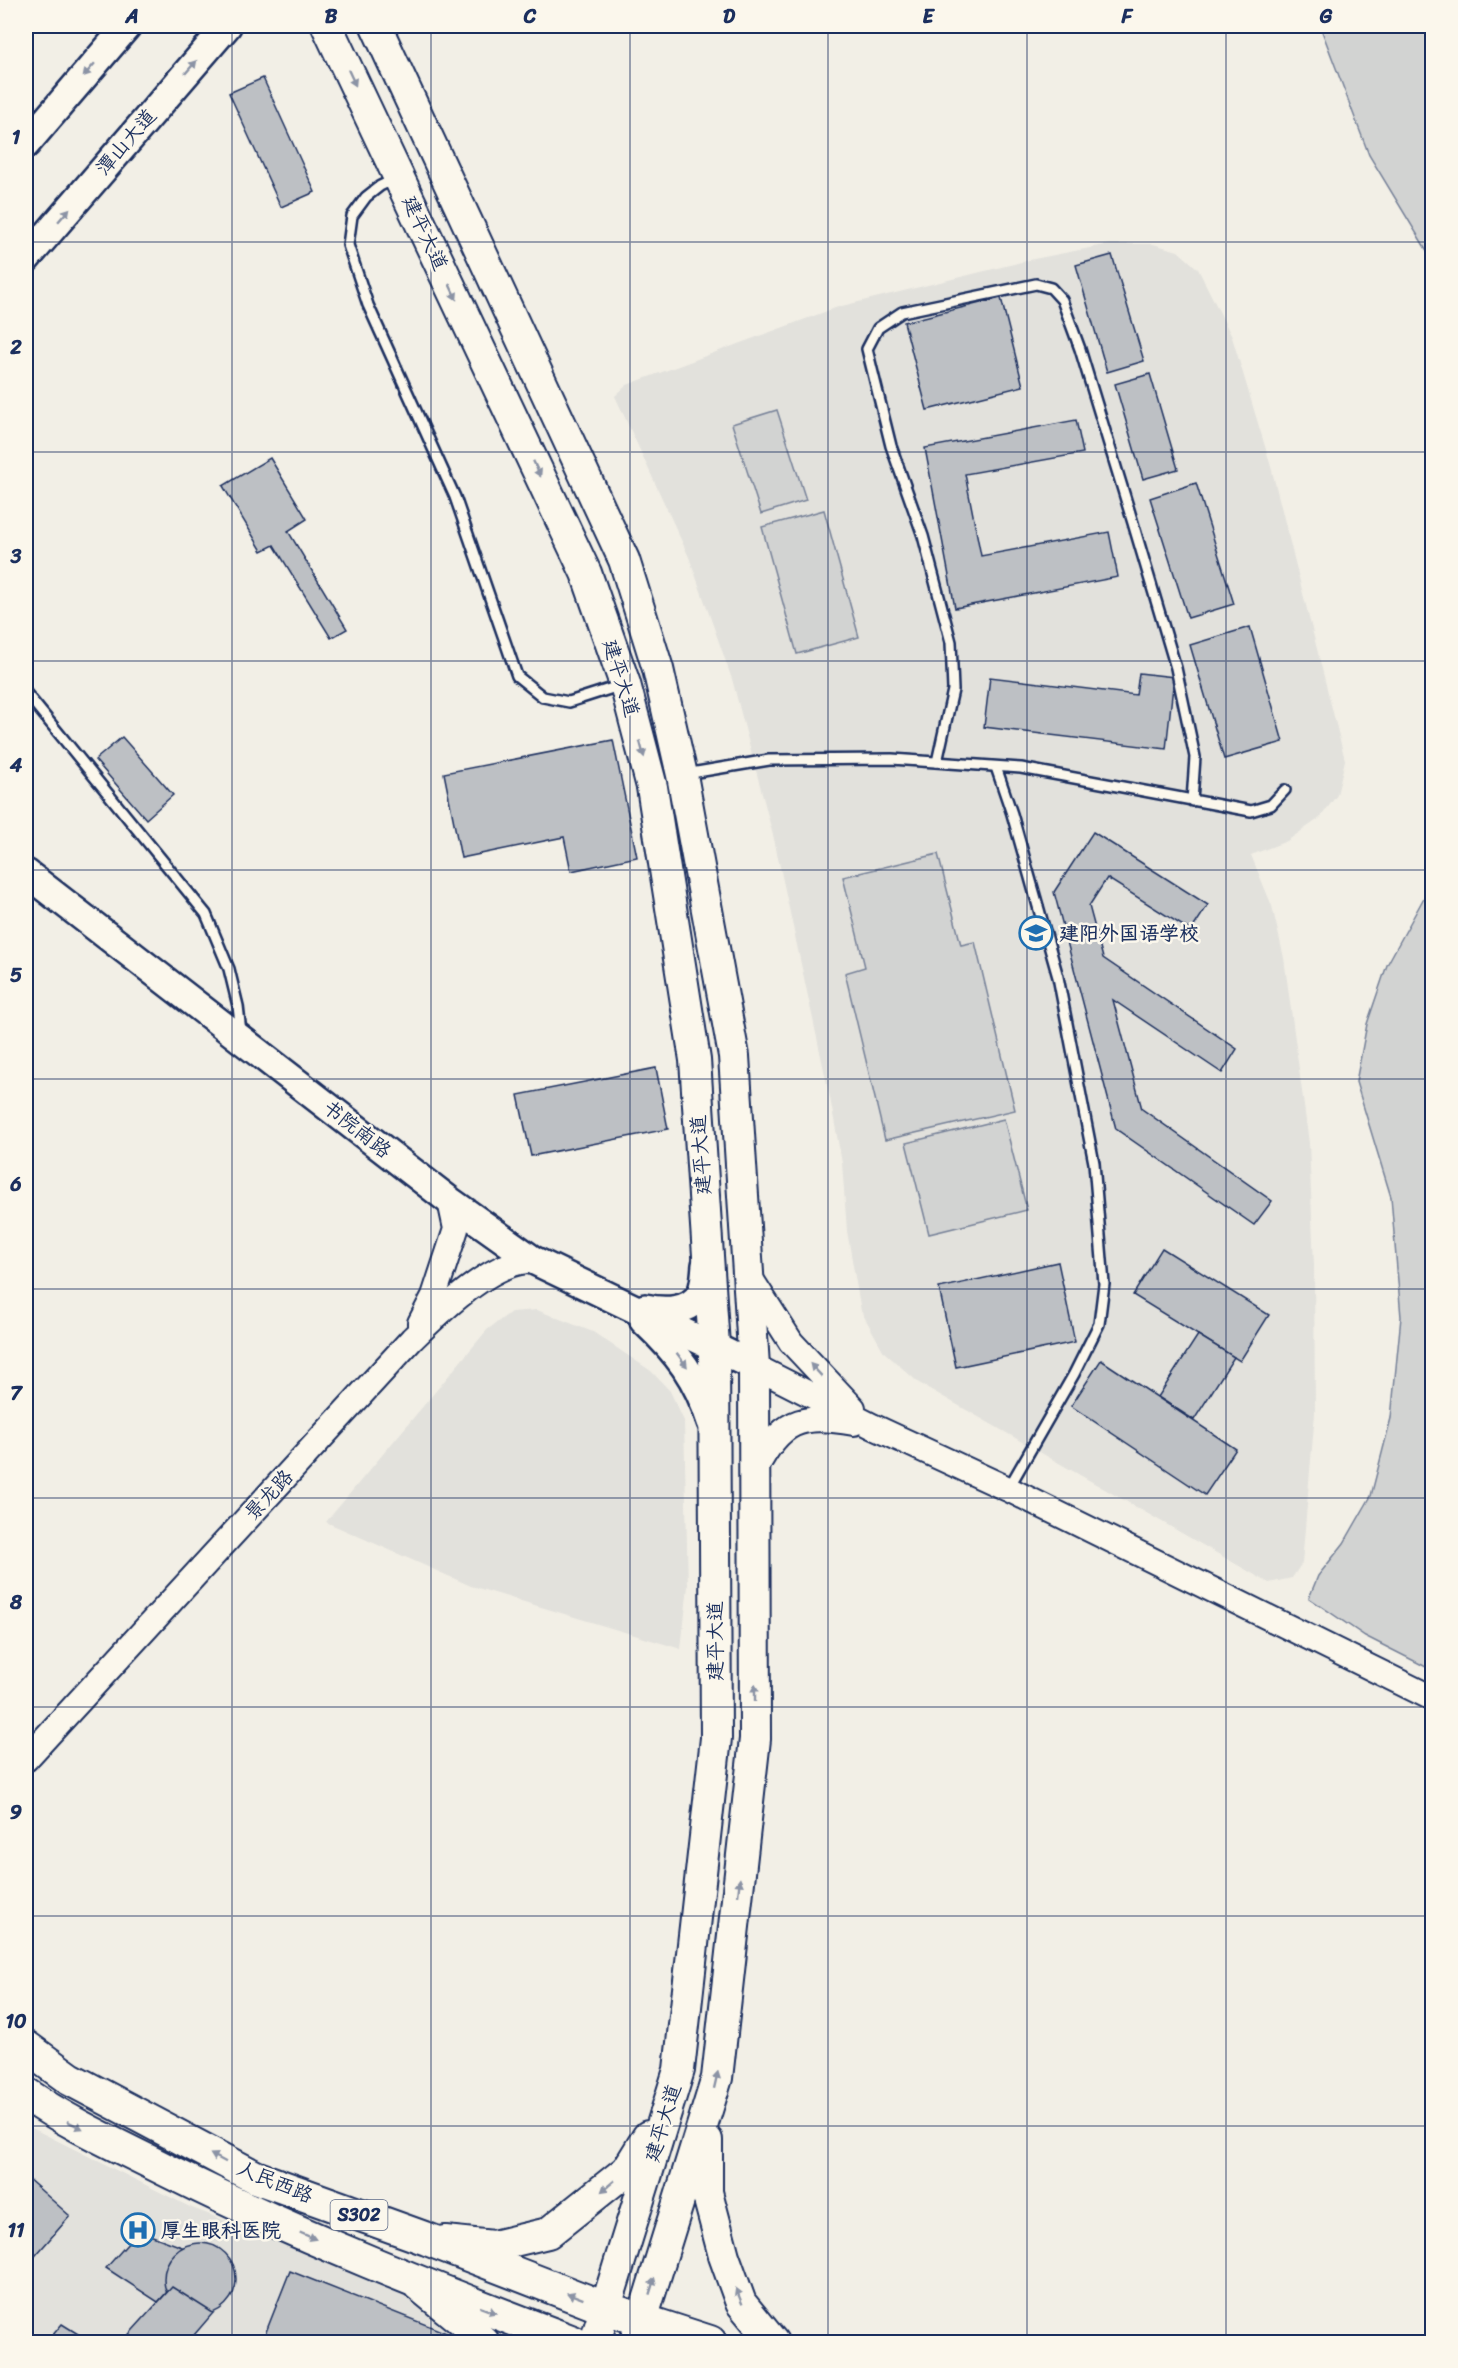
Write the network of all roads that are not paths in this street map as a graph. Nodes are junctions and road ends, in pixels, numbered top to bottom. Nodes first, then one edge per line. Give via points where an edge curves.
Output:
1 (127, 26) edge
2 (226, 26) edge
3 (376, 26) edge
4 (327, 27) edge
5 (26, 144) edge
6 (399, 178) junction
7 (26, 259) edge
8 (625, 684) junction
9 (26, 693) edge
10 (937, 762) junction
11 (996, 767) junction
12 (682, 775) junction
13 (1285, 790) dead end
14 (1192, 801) junction
15 (26, 873) edge
16 (242, 1040) junction
17 (450, 1201) junction
18 (708, 1253) junction
19 (533, 1260) junction
20 (748, 1275) junction
21 (626, 1304) junction
22 (412, 1339) junction
23 (714, 1346) junction
24 (754, 1366) junction
25 (872, 1426) junction
26 (714, 1431) junction
27 (755, 1470) junction
28 (1008, 1489) junction
29 (1432, 1698) edge
30 (26, 1759) edge
31 (26, 2047) edge
32 (26, 2094) edge
33 (668, 2106) junction
34 (706, 2113) junction
35 (427, 2239) junction
36 (410, 2278) junction
37 (606, 2308) junction
38 (638, 2332) edge
39 (484, 2343) edge
40 (573, 2343) edge
41 (595, 2343) edge
42 (710, 2343) edge
43 (773, 2343) edge

1 -> 5 main road
7 -> 2 main road, 潭山大道
3 - 12 main road, 建平大道 via 624,560 658,669
4 -> 6 main road, 建平大道
6 -> 8 main road, 建平大道 via 586,573
6 - 8 lane via 366,197 352,216 348,245 368,305 455,497 517,676 543,697 569,702
8 -> 18 main road, 建平大道 via 652,787 695,1060
9 - 16 lane via 206,914 229,969
10 - 11 lane
10 - 12 lane via 864,758 769,760
10 - 14 lane via 953,690 951,642 923,536 891,446 867,349 878,328 902,312 1036,284 1051,288 1062,300 1133,523 1176,668 1195,757
11 - 14 lane via 1021,768
11 - 28 lane via 1058,977 1094,1163 1104,1284 1099,1324
12 - 20 main road, 建平大道 via 734,1056
13 - 14 lane via 1270,805 1251,811
15 - 16 main road, 书院南路
16 - 17 main road, 书院南路
17 - 19 main road, 书院南路
17 - 22 street via 456,1229 434,1296
18 - 21 main road via 700,1293 684,1308 651,1309
18 - 23 main road, 建平大道
19 - 21 main road, 书院南路
19 - 22 street, 景龙路 via 509,1265 484,1280 449,1304
20 - 24 main road, 建平大道
25 -> 20 street via 806,1360
21 - 23 main road, 书院南路
21 -> 26 main road via 666,1341 688,1369 699,1387
22 - 30 street, 景龙路
23 - 24 main road, 书院南路
23 - 26 main road, 建平大道
24 - 25 street
24 - 27 main road, 建平大道
25 - 27 street via 840,1420 799,1421 785,1428 768,1445
25 - 28 street
26 - 33 main road, 建平大道 via 716,1737 679,2070
34 -> 27 main road, 建平大道 via 717,2078 755,1739
28 - 29 street
35 -> 31 highway, 人民西路 / S302 via 255,2177 70,2079
32 -> 36 highway, 人民西路 / S302 via 58,2116 257,2215
33 -> 35 main road via 627,2170 549,2234 493,2246
33 - 37 main road, 建平大道
38 -> 34 main road, 建平大道
43 -> 34 main road via 741,2303 724,2256 707,2192
37 -> 35 highway, 人民西路 / S302
36 - 39 main road
36 -> 40 highway, 人民西路 / S302
37 - 38 highway, 人民西路 / S302
37 - 41 main road, 建平大道
38 - 42 highway, 人民西路 / S302

